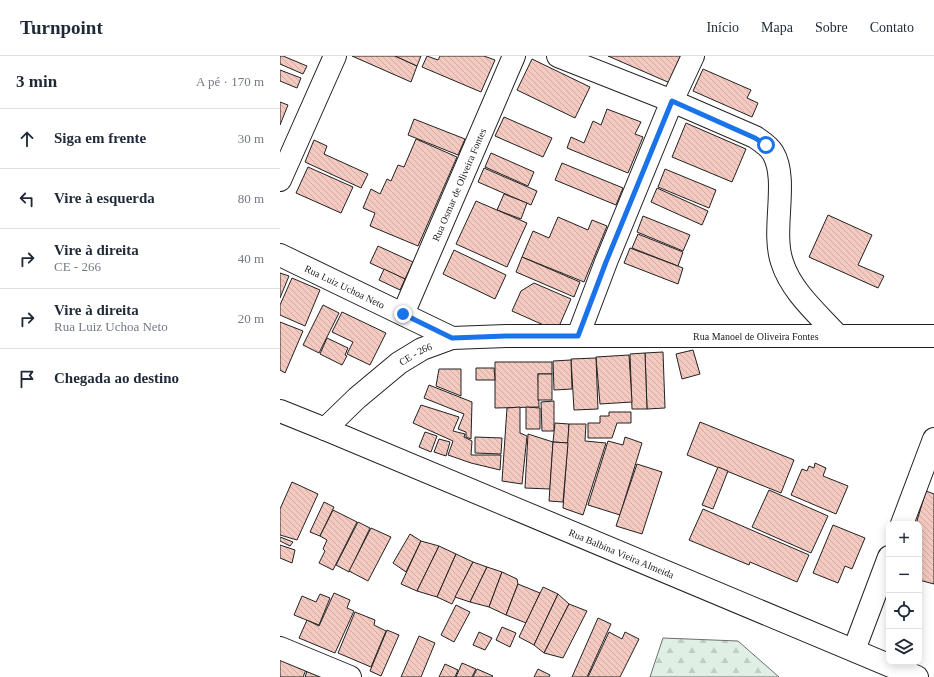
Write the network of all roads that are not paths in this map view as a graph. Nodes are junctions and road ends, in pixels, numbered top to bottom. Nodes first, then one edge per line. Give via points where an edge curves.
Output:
1 (335, 56) edge
2 (514, 56) edge
3 (558, 56) edge
4 (692, 56) edge
5 (672, 101) junction
6 (280, 180) edge
7 (280, 255) edge
8 (403, 314) junction
9 (837, 335) junction
10 (578, 336) junction
11 (934, 336) edge
12 (452, 338) junction
13 (280, 411) edge
14 (325, 429) junction
15 (934, 439) edge
16 (903, 521) edge
17 (886, 565) edge
18 (280, 648) edge
19 (854, 650) junction
20 (350, 677) edge
21 (917, 677) edge

1 - 6 street
2 - 8 street, Rua Osmar de Oliveira Fontes
3 - 5 street
4 - 5 street
5 - 9 street via 755,138 774,154 780,176 778,234 781,260 794,287
5 - 10 street
7 - 8 street, Rua Luiz Uchoa Neto
8 - 12 street, Rua Luiz Uchoa Neto
9 - 10 street, Rua Manoel de Oliveira Fontes
9 - 11 street, Rua Manoel de Oliveira Fontes
10 - 12 street, CE - 266
12 - 14 street, CE - 266 via 422,349 399,363
13 - 14 street, Rua Balbina Vieira Almeida
14 - 19 street, Rua Balbina Vieira Almeida
15 - 16 street
17 - 19 street
18 - 20 street
19 - 21 street, Rua Balbina Vieira Almeida

